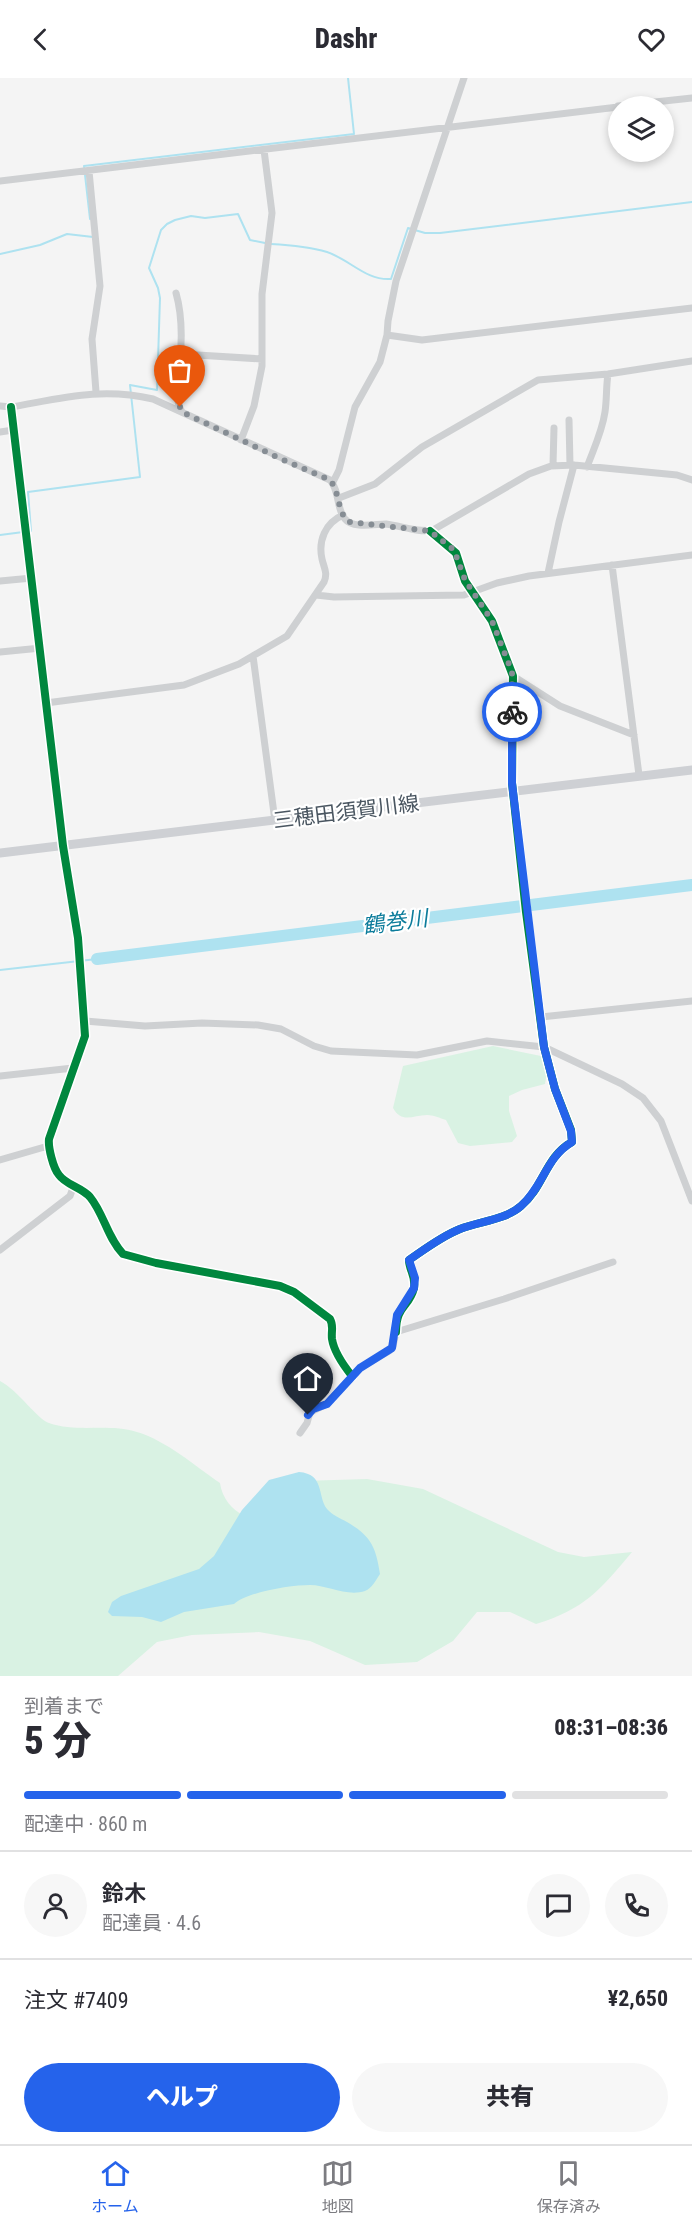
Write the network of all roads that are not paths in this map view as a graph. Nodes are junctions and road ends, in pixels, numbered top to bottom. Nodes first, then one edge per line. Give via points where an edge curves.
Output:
1 (464, 78) edge
2 (692, 98) edge
3 (674, 100) edge
4 (608, 107) edge
5 (447, 127) junction
6 (264, 150) junction
7 (89, 171) junction
8 (0, 181) edge
9 (176, 293) dead end
10 (692, 308) edge
11 (387, 336) junction
12 (181, 354) junction
13 (262, 359) junction
14 (692, 361) edge
15 (608, 374) junction
16 (96, 392) junction
17 (0, 406) edge
18 (11, 407) junction
19 (182, 412) junction
20 (569, 420) dead end
21 (554, 428) dead end
22 (13, 430) junction
23 (0, 432) edge
24 (241, 440) junction
25 (553, 465) junction
26 (572, 465) junction
27 (587, 467) junction
28 (692, 480) edge
29 (333, 482) junction
30 (339, 498) junction
31 (343, 515) junction
32 (430, 531) junction
33 (692, 555) edge
34 (612, 565) junction
35 (548, 573) junction
36 (32, 578) junction
37 (0, 581) edge
38 (474, 592) junction
39 (316, 595) junction
40 (41, 648) junction
41 (0, 652) edge
42 (253, 656) junction
43 (513, 676) junction
44 (46, 703) junction
45 (634, 735) junction
46 (692, 770) edge
47 (639, 775) junction
48 (513, 790) junction
49 (275, 821) junction
50 (63, 846) junction
51 (0, 853) edge
52 (692, 1001) edge
53 (541, 1017) junction
54 (85, 1021) junction
55 (544, 1047) junction
56 (73, 1068) junction
57 (0, 1076) edge
58 (48, 1146) junction
59 (0, 1160) edge
60 (74, 1185) junction
61 (692, 1201) edge
62 (0, 1250) edge
63 (614, 1262) dead end
64 (396, 1332) junction
65 (352, 1376) junction
66 (300, 1433) dead end

1 - 5 street
2 - 3 street
4 - 5 street
5 - 6 street
5 - 11 street via 396,280
6 - 7 street
6 - 13 street via 272,213 262,294
7 - 8 street
7 - 16 street via 100,286 92,339
9 - 12 street
10 - 11 street via 422,340
11 - 29 street via 380,362 355,407
12 - 13 street
12 - 19 street via 176,398
13 - 24 street via 254,406
14 - 15 street
15 - 27 street via 602,426
15 - 30 street via 538,380 422,447 375,484
16 - 18 street
16 - 19 street via 153,399
17 - 18 street
18 - 22 street
19 - 24 street
20 - 26 street
21 - 25 street
22 - 23 street
22 - 36 street
24 - 29 street
25 - 26 street
25 - 32 street via 529,474
26 - 27 street
26 - 35 street
27 - 28 street
29 - 30 street
30 - 31 street
31 - 32 street via 353,524
31 - 39 street via 322,536 326,577
32 - 38 street via 456,553 465,580
33 - 34 street
34 - 35 street
34 - 45 street
35 - 38 street
36 - 37 street
36 - 40 street
38 - 39 street
38 - 43 street via 492,621
39 - 42 street via 287,636
40 - 41 street
40 - 44 street
42 - 44 street via 184,685
42 - 49 street
43 - 45 street via 560,706
43 - 48 street
44 - 50 street
45 - 47 street
46 - 47 main road, 三穂田須賀川線
47 - 48 main road, 三穂田須賀川線
48 - 49 main road, 三穂田須賀川線
48 - 53 street
49 - 50 main road, 三穂田須賀川線
50 - 51 main road, 三穂田須賀川線
50 - 54 street via 78,938
52 - 53 street
53 - 55 street
54 - 55 street via 145,1026 258,1025 281,1029 331,1051 417,1055 487,1041
54 - 56 street via 85,1036
55 - 61 street via 633,1090 653,1108
55 - 64 street via 572,1142 554,1156 518,1208 458,1230 409,1260 414,1288 397,1315
56 - 57 street
56 - 58 street
58 - 59 street
58 - 60 street via 57,1173
60 - 62 street via 70,1196
60 - 65 street via 94,1202 123,1254 294,1292 330,1318 332,1341
63 - 64 street
64 - 65 street via 389,1352
65 - 66 street via 327,1404 310,1412

